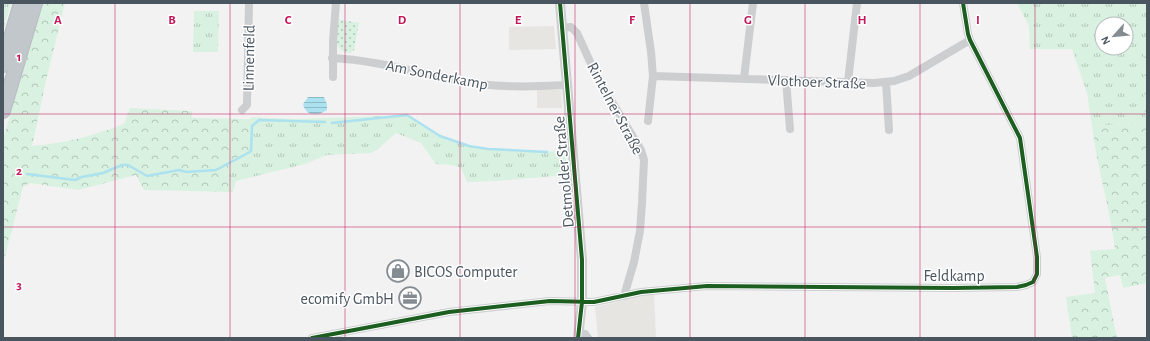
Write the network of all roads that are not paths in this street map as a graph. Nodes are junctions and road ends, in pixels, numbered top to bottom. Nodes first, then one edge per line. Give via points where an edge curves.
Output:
1 (21, 3) edge
2 (35, 3) edge
3 (249, 3) edge
4 (336, 3) edge
5 (560, 3) edge
6 (644, 3) edge
7 (752, 3) edge
8 (857, 3) edge
9 (963, 3) edge
10 (562, 28) junction
11 (970, 40) junction
12 (332, 58) junction
13 (3, 65) edge
14 (653, 76) junction
15 (333, 77) dead end
16 (744, 78) junction
17 (786, 80) junction
18 (848, 82) junction
19 (886, 82) junction
20 (567, 85) junction
21 (242, 110) dead end
22 (3, 111) edge
23 (648, 121) dead end
24 (790, 129) dead end
25 (889, 130) dead end
26 (624, 296) junction
27 (582, 302) junction
28 (578, 335) edge
29 (312, 338) edge
30 (588, 338) edge

1 - 13 highway
2 - 22 highway
3 - 21 street, Linnenfeld via 246,105
4 - 12 street
5 - 10 street, Detmolder Straße
6 - 14 street, Rintelner Straße
7 - 16 street
8 - 18 street
9 - 11 street, Feldkamp
10 - 20 street, Detmolder Straße
10 - 26 street, Rintelner Straße via 571,27 577,33 597,77 643,155 640,231
11 - 19 street, Vlothoer Straße via 913,74
11 - 26 street, Feldkamp via 1020,138 1037,257 1033,282 1017,287 953,288 707,286 640,292
12 - 15 street
12 - 20 street, Am Sonderkamp via 384,64 456,81 506,86
14 - 16 street, Vlothoer Straße
14 - 23 street, Rintelner Straße
16 - 17 street, Vlothoer Straße
17 - 18 street, Vlothoer Straße
17 - 24 street
18 - 19 street, Vlothoer Straße
19 - 25 street
20 - 27 street, Detmolder Straße via 582,260
26 - 27 street, Feldkamp via 599,302
27 - 28 street, Detmolder Straße
27 - 29 street, Feldkamp via 550,301 456,311
28 - 30 street via 585,334

